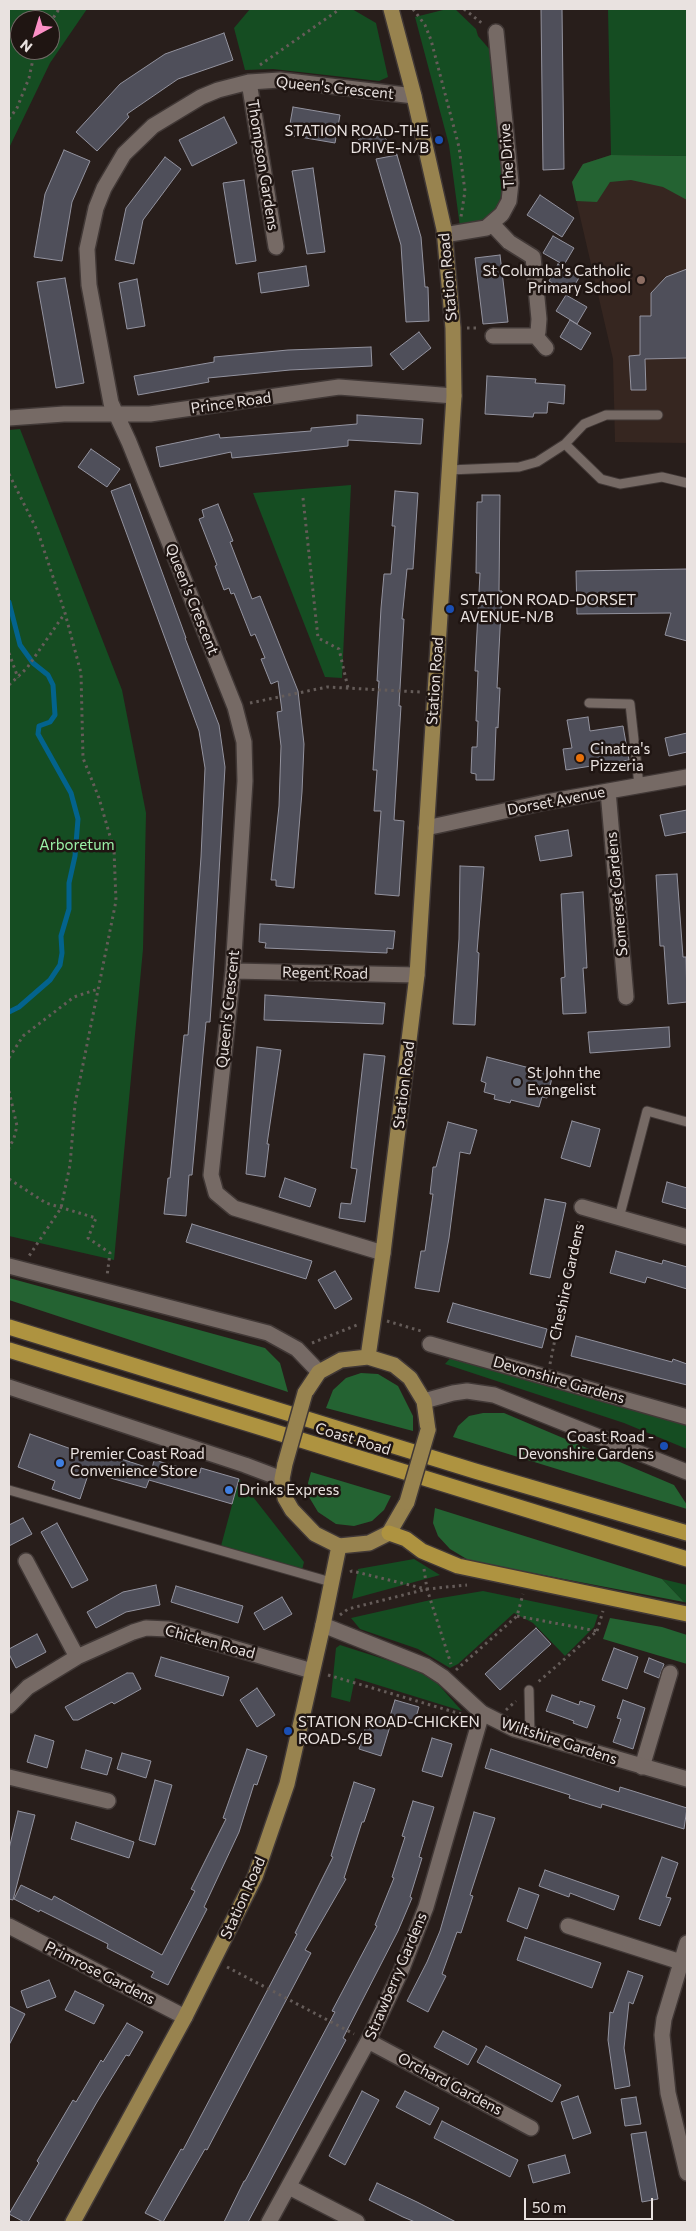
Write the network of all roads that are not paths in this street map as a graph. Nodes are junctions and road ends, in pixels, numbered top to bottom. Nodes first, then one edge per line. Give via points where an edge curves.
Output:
1 (391, 9) edge
2 (496, 32) road end
3 (249, 82) junction
4 (414, 96) junction
5 (492, 224) junction
6 (449, 235) junction
7 (276, 247) dead end
8 (535, 335) junction
9 (493, 336) road end
10 (546, 348) dead end
11 (454, 396) junction
12 (116, 415) junction
13 (658, 415) dead end
14 (9, 418) edge
15 (565, 444) junction
16 (448, 470) junction
17 (687, 483) edge
18 (589, 703) dead end
19 (687, 777) edge
20 (639, 785) junction
21 (608, 791) junction
22 (426, 828) junction
23 (233, 972) junction
24 (417, 975) junction
25 (626, 997) dead end
26 (687, 1122) edge
27 (582, 1207) road end
28 (619, 1218) junction
29 (687, 1238) edge
30 (383, 1253) junction
31 (14, 1267) edge
32 (9, 1327) edge
33 (430, 1344) dead end
34 (9, 1350) edge
35 (368, 1357) junction
36 (319, 1372) junction
37 (9, 1387) edge
38 (424, 1401) junction
39 (687, 1417) edge
40 (687, 1472) edge
41 (282, 1479) junction
42 (9, 1490) edge
43 (389, 1533) junction
44 (687, 1533) edge
45 (339, 1546) junction
46 (687, 1559) edge
47 (26, 1561) dead end
48 (330, 1582) junction
49 (687, 1614) edge
50 (323, 1626) junction
51 (77, 1657) junction
52 (312, 1671) junction
53 (670, 1673) dead end
54 (529, 1690) road end
55 (9, 1706) edge
56 (482, 1713) junction
57 (530, 1735) junction
58 (642, 1766) junction
59 (9, 1777) edge
60 (687, 1779) edge
61 (108, 1801) dead end
62 (568, 1926) dead end
63 (11, 1931) edge
64 (687, 1943) edge
65 (684, 1963) edge
66 (185, 2017) junction
67 (368, 2041) junction
68 (531, 2128) dead end
69 (684, 2145) edge
70 (687, 2173) edge
71 (289, 2187) junction
72 (73, 2222) edge
73 (269, 2222) edge
74 (357, 2222) edge

1 - 4 main road, Station Road
2 - 5 street, The Drive via 511,193 507,207
3 - 4 street, Queen's Crescent via 292,81
3 - 7 street, Thompson Gardens
3 - 12 street, Queen's Crescent via 209,93 161,120 124,154 104,188 91,230 87,267 108,391
4 - 6 main road, Station Road
5 - 6 street
5 - 8 street via 509,242 534,259 539,319
6 - 11 main road, Station Road
8 - 9 street
8 - 10 street
11 - 12 street, Prince Road via 339,387 150,414
11 - 16 main road, Station Road
12 - 14 street, Prince Road
12 - 23 street, Queen's Crescent via 130,442 235,706 244,742 245,781
13 - 15 lane via 606,415 584,424
15 - 16 lane via 537,462 519,467
15 - 17 lane via 601,479 620,484 662,477
16 - 22 main road, Station Road
18 - 20 lane via 630,704
19 - 20 street, Dorset Avenue
20 - 21 street, Dorset Avenue
21 - 22 street, Dorset Avenue
21 - 25 street, Somerset Gardens
22 - 24 main road, Station Road
23 - 24 street, Regent Road
23 - 30 street, Queen's Crescent via 211,1175 216,1193 234,1208
24 - 30 main road, Station Road
26 - 28 lane via 647,1111
27 - 28 street, Cheshire Gardens
28 - 29 street, Cheshire Gardens
30 - 35 main road, Station Road
31 - 36 street via 268,1334 297,1349
32 - 44 highway, Coast Road
33 - 39 street, Devonshire Gardens
34 - 46 highway, Coast Road
35 - 36 main road via 341,1360
35 - 38 main road via 394,1365 410,1378
36 - 41 main road, bridge via 305,1394
37 - 41 street
38 - 40 street via 467,1391 494,1395
38 - 43 main road, bridge via 428,1430 407,1502
41 - 45 main road via 285,1498 292,1510 315,1534
42 - 48 lane
43 - 45 main road via 369,1542
43 - 49 highway via 458,1566
45 - 48 main road, Station Road
47 - 51 street
48 - 50 main road, Station Road
50 - 52 main road, Station Road
50 - 56 street, Wiltshire Gardens via 426,1666 443,1677
51 - 52 street, Chicken Road via 133,1632 158,1628 182,1632
51 - 55 street, Chicken Road via 28,1687
52 - 66 main road, Station Road via 287,1784 255,1877
53 - 58 street
54 - 57 lane
56 - 57 street, Wiltshire Gardens
56 - 67 street, Strawberry Gardens via 426,1907
57 - 58 street, Wiltshire Gardens
58 - 60 street, Wiltshire Gardens
59 - 61 street
62 - 65 street
63 - 66 street, Primrose Gardens
64 - 65 street
65 - 69 street via 664,2019 662,2035 665,2076
66 - 72 main road, Station Road
67 - 68 street, Orchard Gardens
67 - 71 street, Strawberry Gardens
69 - 70 street
71 - 73 street, Strawberry Gardens
71 - 74 street

